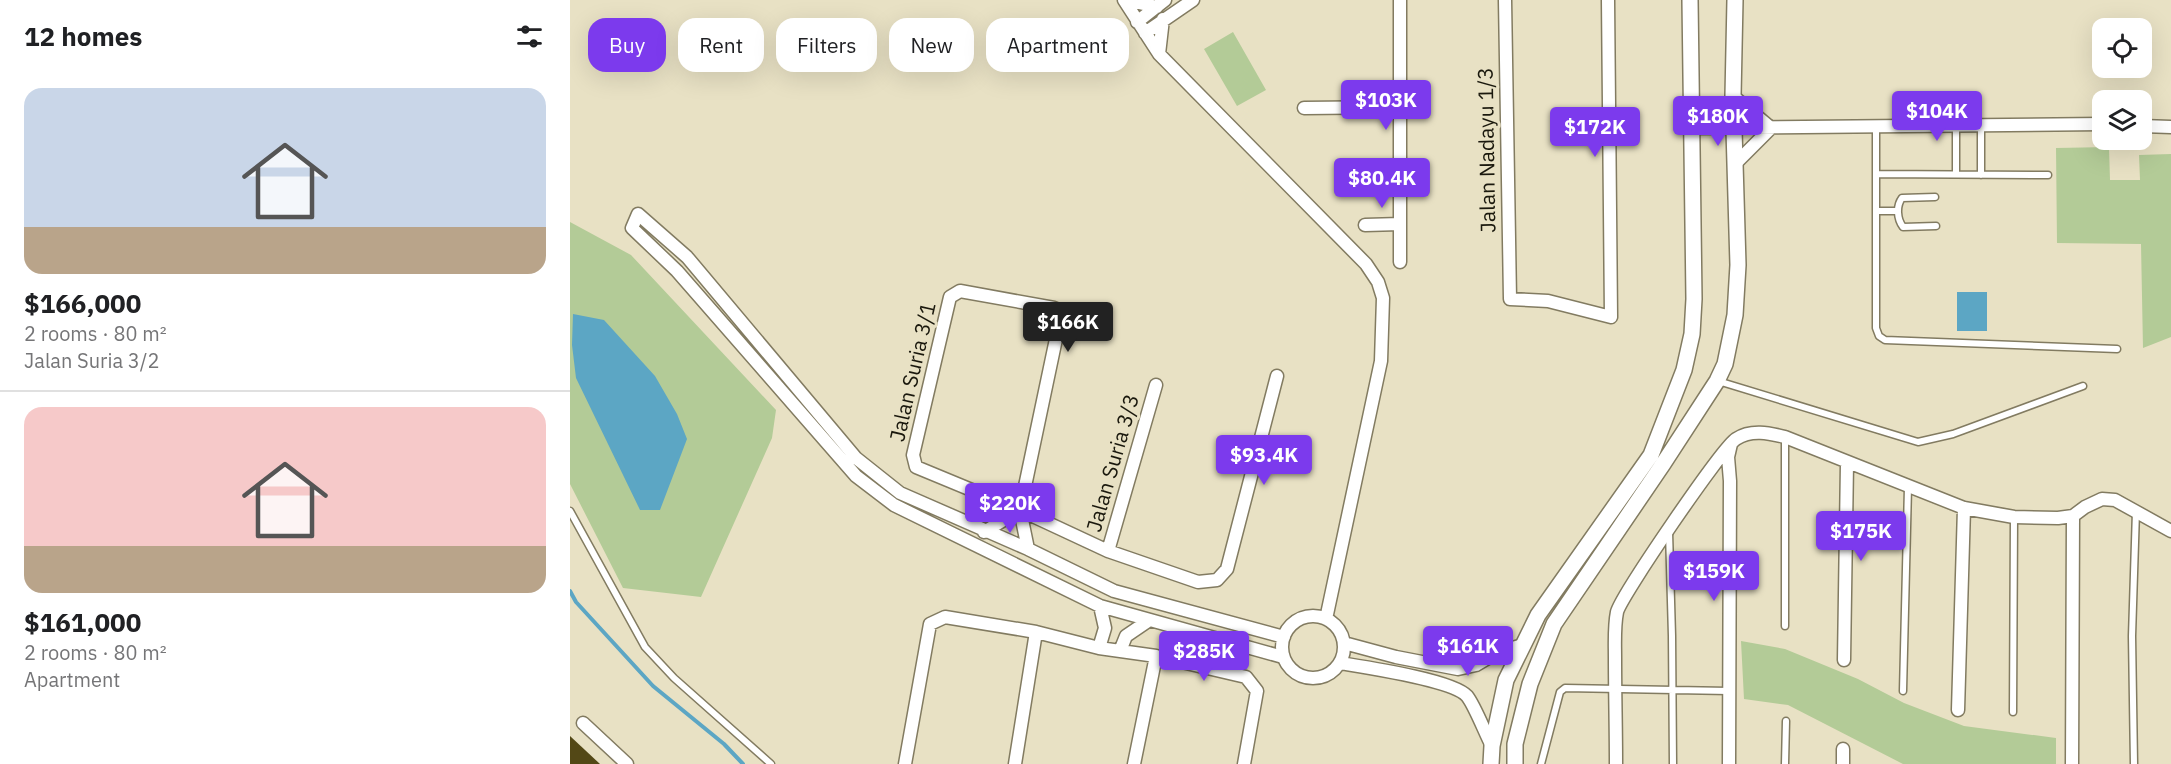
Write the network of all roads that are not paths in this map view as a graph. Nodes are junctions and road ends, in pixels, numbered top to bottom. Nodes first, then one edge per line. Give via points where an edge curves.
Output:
1 (1125, 0) edge
2 (1193, 0) edge
3 (1400, 0) edge
4 (1505, 0) edge
5 (1608, 0) edge
6 (1690, 0) edge
7 (1735, 0) edge
8 (1161, 3) edge
9 (1163, 19) junction
10 (1137, 21) junction
11 (1144, 33) junction
12 (1159, 54) junction
13 (1733, 96) junction
14 (1401, 107) junction
15 (1304, 108) dead end
16 (2092, 124) edge
17 (1981, 126) junction
18 (2152, 126) edge
19 (1956, 127) junction
20 (2171, 127) edge
21 (1691, 128) junction
22 (1733, 128) junction
23 (1771, 128) junction
24 (1876, 128) junction
25 (1736, 163) junction
26 (1876, 174) junction
27 (1956, 174) junction
28 (1981, 175) junction
29 (2048, 175) dead end
30 (1935, 197) dead end
31 (1876, 211) junction
32 (1898, 211) junction
33 (1400, 224) junction
34 (1365, 225) dead end
35 (1936, 226) dead end
36 (1400, 262) dead end
37 (2117, 349) dead end
38 (1277, 376) dead end
39 (1717, 381) junction
40 (1156, 385) dead end
41 (2083, 386) dead end
42 (1785, 437) junction
43 (1731, 443) junction
44 (1847, 463) junction
45 (1710, 470) junction
46 (1730, 481) junction
47 (1908, 486) junction
48 (1964, 508) junction
49 (1020, 510) junction
50 (2136, 510) junction
51 (570, 512) edge
52 (2073, 516) junction
53 (2014, 517) junction
54 (1669, 531) junction
55 (2171, 531) edge
56 (984, 532) junction
57 (1028, 549) junction
58 (1108, 551) junction
59 (1100, 606) junction
60 (1326, 619) junction
61 (1148, 621) junction
62 (1785, 626) dead end
63 (1036, 632) junction
64 (1284, 637) junction
65 (1344, 643) junction
66 (1523, 645) junction
67 (1100, 648) junction
68 (1120, 651) junction
69 (1156, 656) junction
70 (1283, 657) junction
71 (1844, 660) dead end
72 (1340, 663) junction
73 (1615, 688) junction
74 (1672, 690) junction
75 (1729, 691) junction
76 (1903, 691) dead end
77 (1958, 710) dead end
78 (2013, 712) dead end
79 (1786, 721) dead end
80 (583, 723) dead end
81 (1492, 746) junction
82 (1843, 749) dead end
83 (627, 764) edge
84 (771, 764) edge
85 (904, 764) edge
86 (1015, 764) edge
87 (1134, 764) edge
88 (1244, 764) edge
89 (1491, 764) edge
90 (1515, 764) edge
91 (1541, 764) edge
92 (1616, 764) edge
93 (1673, 764) edge
94 (1729, 764) edge
95 (1785, 764) edge
96 (1843, 764) edge
97 (2072, 764) edge
98 (2134, 764) edge

1 - 8 street
1 - 10 street
2 - 9 street
3 - 14 street
4 - 5 street, Jalan Nadayu 1/3 via 1510,299 1555,303 1611,317
6 - 21 street
7 - 13 street
8 - 10 street
9 - 11 street
9 - 12 street
10 - 11 street
11 - 12 street
12 - 60 street via 1366,264 1383,298 1381,361
13 - 22 street
13 - 23 street
14 - 15 street
14 - 33 street
16 - 17 street
17 - 19 street
17 - 28 lane
18 - 20 street
19 - 24 street
19 - 27 lane
21 - 22 street
21 - 66 street via 1694,299 1684,369 1651,455 1538,615
22 - 23 street
22 - 25 street
23 - 24 street
23 - 25 street
24 - 26 lane
25 - 39 street via 1735,315 1725,364
26 - 27 lane
26 - 31 lane
27 - 28 lane
28 - 29 lane
30 - 32 lane via 1902,198
31 - 32 lane
31 - 37 lane via 1876,328 1885,340
32 - 35 lane via 1903,227
33 - 34 street
33 - 36 street
38 - 58 street, Jalan Suria 3/1 via 1227,568 1217,580 1198,582
39 - 41 lane via 1918,442 1953,434
39 - 90 street via 1554,624 1530,684 1515,744
40 - 58 street, Jalan Suria 3/3
42 - 43 street via 1759,432
42 - 44 street
42 - 62 lane
43 - 45 street
43 - 46 street
44 - 47 street
44 - 71 street
45 - 46 street via 1721,468
45 - 54 street
46 - 75 street
47 - 48 street
47 - 76 lane
48 - 53 street
48 - 77 street
49 - 49 street, Jalan Suria 3/1 via 1060,320 1054,308 960,291 950,297 913,455 916,467
49 - 56 street
49 - 57 street
49 - 58 street, Jalan Suria 3/1
50 - 52 street via 2115,500 2102,500
50 - 55 street
50 - 98 lane via 2132,636
51 - 84 lane via 645,647
52 - 53 street
52 - 97 street
53 - 78 lane
54 - 73 street via 1618,609
54 - 74 lane
56 - 57 street
56 - 59 street via 900,493 856,458 687,257 638,214 632,228 677,270 856,476 894,505
57 - 64 street via 1114,591
59 - 61 street
59 - 67 street via 1105,628
60 - 64 street via 1306,617 1289,628
60 - 65 street via 1335,625
61 - 68 street via 1126,636
61 - 70 street
63 - 67 street
63 - 85 street via 945,617 930,624
63 - 86 street
64 - 70 street
65 - 66 street via 1458,669
65 - 72 street
66 - 81 street via 1506,680
67 - 68 street
68 - 69 street
69 - 87 street
69 - 88 street via 1246,677 1257,691
70 - 72 street via 1296,673 1315,679 1334,671
72 - 81 street via 1458,689 1467,696
73 - 74 lane
73 - 91 lane via 1565,688 1560,692
73 - 92 street
74 - 75 lane
74 - 93 lane
75 - 94 street
79 - 95 lane
80 - 83 street
81 - 89 street
82 - 96 street

